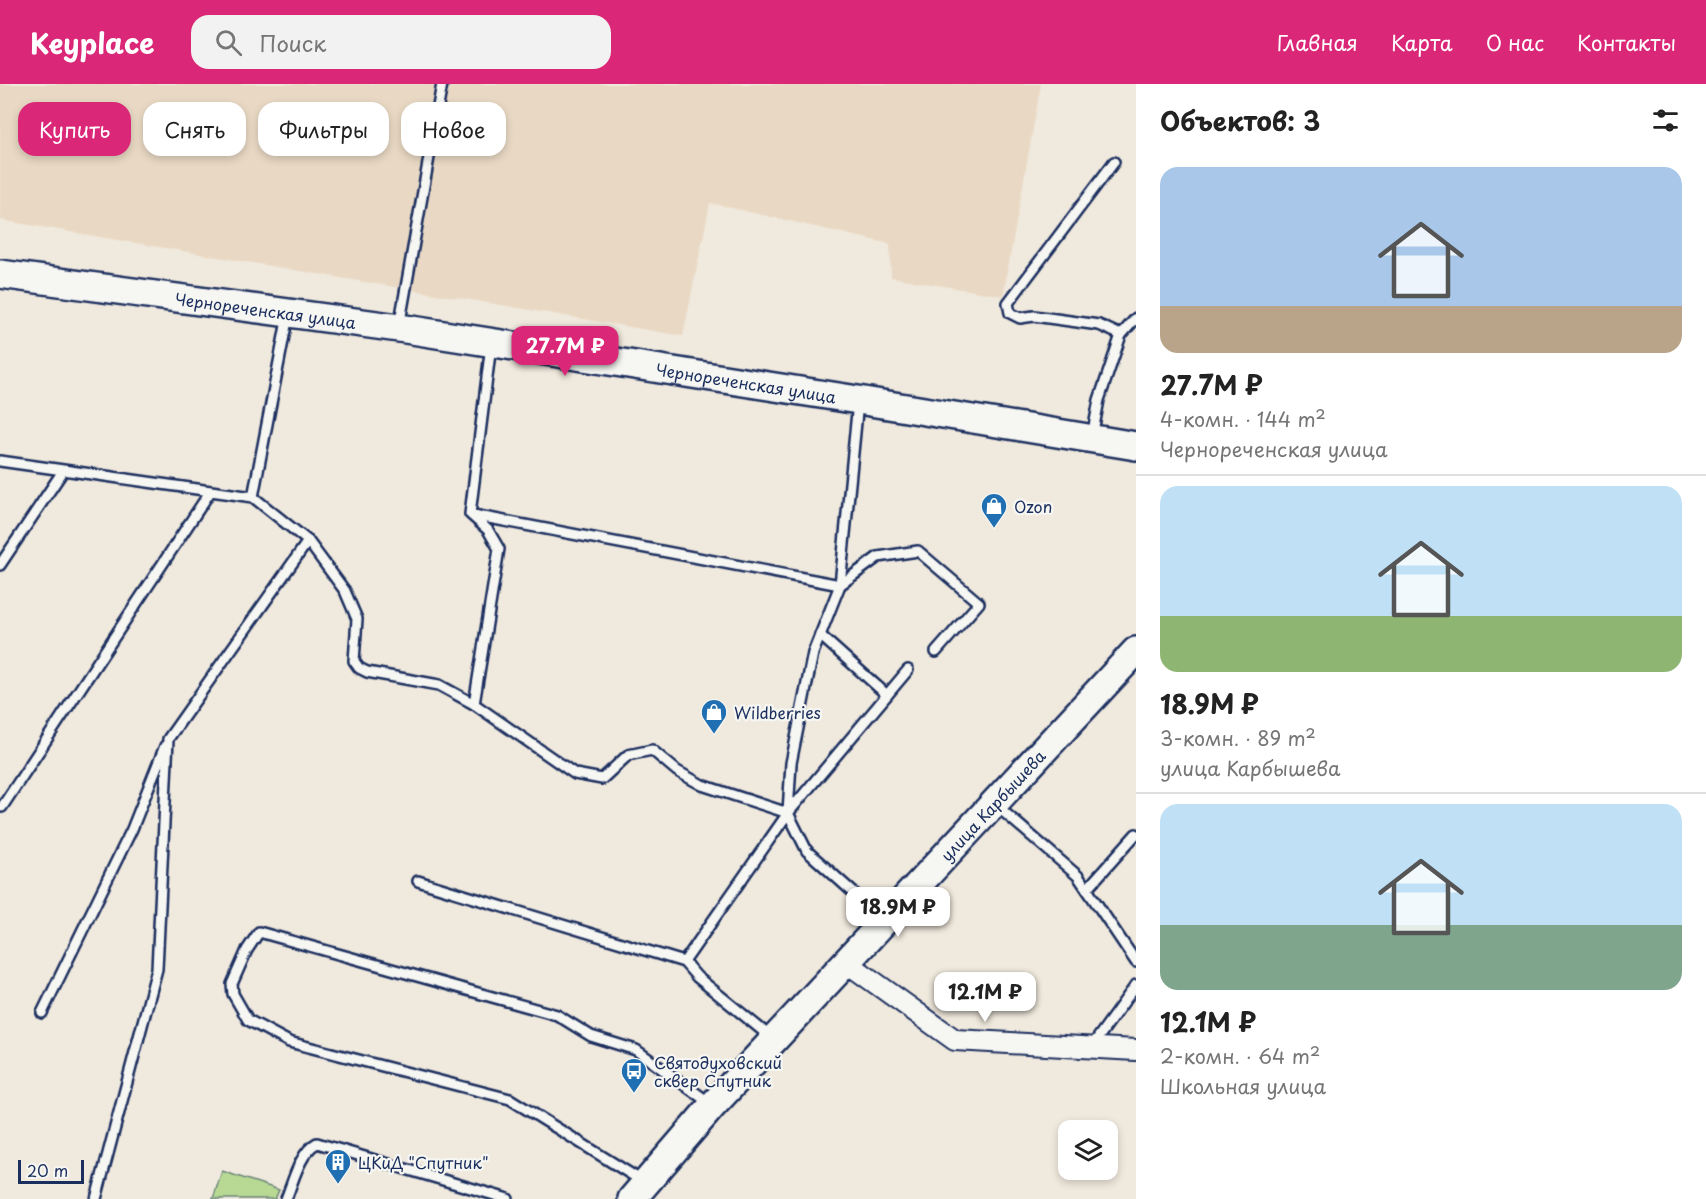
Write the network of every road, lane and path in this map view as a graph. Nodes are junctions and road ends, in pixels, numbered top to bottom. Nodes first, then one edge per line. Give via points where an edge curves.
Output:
1 (442, 84) edge
2 (1114, 162) dead end
3 (0, 274) edge
4 (289, 313) junction
5 (1136, 318) edge
6 (399, 328) junction
7 (1121, 335) junction
8 (492, 343) junction
9 (858, 400) junction
10 (1092, 439) junction
11 (1136, 446) edge
12 (0, 461) edge
13 (63, 471) junction
14 (210, 492) junction
15 (252, 497) junction
16 (470, 514) junction
17 (308, 540) junction
18 (0, 565) edge
19 (840, 585) junction
20 (820, 635) junction
21 (1136, 651) edge
22 (936, 652) dead end
23 (908, 670) dead end
24 (887, 695) junction
25 (474, 704) junction
26 (168, 738) junction
27 (993, 803) junction
28 (2, 807) dead end
29 (788, 813) junction
30 (1136, 834) edge
31 (418, 881) dead end
32 (1086, 890) junction
33 (884, 920) junction
34 (684, 962) junction
35 (846, 962) junction
36 (1136, 962) edge
37 (1136, 985) edge
38 (42, 1013) dead end
39 (775, 1040) junction
40 (1091, 1048) junction
41 (1136, 1050) edge
42 (713, 1105) junction
43 (639, 1191) edge
44 (96, 1199) edge
45 (286, 1199) edge
46 (508, 1199) edge

1 - 6 lane
2 - 7 lane via 1008,303 1010,314 1020,318 1034,316 1099,325
3 - 4 main road, Чернореченская улица
4 - 6 main road, Чернореченская улица
4 - 15 lane
5 - 7 lane
6 - 8 main road, Чернореченская улица
7 - 10 lane via 1099,400
8 - 9 main road, Чернореченская улица
8 - 16 lane
9 - 10 main road, Чернореченская улица
9 - 19 lane
10 - 11 main road, Чернореченская улица
12 - 13 lane
13 - 14 lane
13 - 18 lane
14 - 15 lane
14 - 28 lane
15 - 17 lane
16 - 19 lane
16 - 25 lane via 488,530 499,549
17 - 25 lane via 345,591 357,619 354,661 359,668 439,685
17 - 26 lane
19 - 20 lane
19 - 22 lane via 878,557 918,551 979,603
20 - 24 lane
20 - 29 lane via 791,763
21 - 27 main road, улица Карбышева
23 - 24 lane
24 - 29 lane
25 - 29 lane via 575,774 602,779 628,755 652,750 702,785
26 - 38 lane via 132,829
26 - 44 lane via 157,969
27 - 32 lane via 1078,876
27 - 33 main road, улица Карбышева
29 - 33 lane via 807,851
29 - 34 lane
30 - 32 lane
31 - 34 lane
32 - 36 lane
33 - 35 main road, улица Карбышева
34 - 39 lane
35 - 39 main road, улица Карбышева
35 - 40 street via 955,1040
37 - 40 lane
39 - 42 main road, улица Карбышева
40 - 41 street
42 - 43 main road, улица Карбышева
42 - 43 lane via 636,1050 591,1036 557,1015 259,932 246,950 232,984 233,994 248,1020 289,1042 510,1099
45 - 46 lane via 301,1162 316,1143

